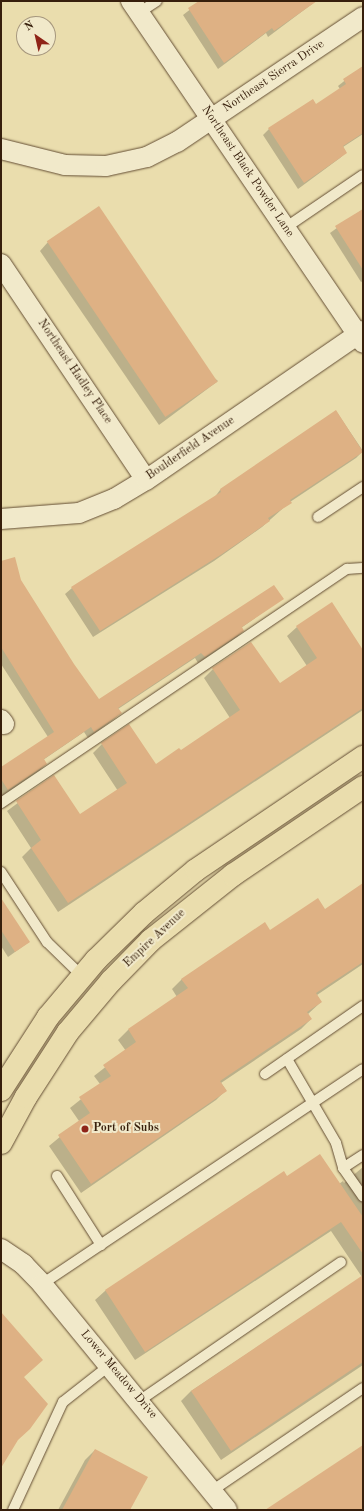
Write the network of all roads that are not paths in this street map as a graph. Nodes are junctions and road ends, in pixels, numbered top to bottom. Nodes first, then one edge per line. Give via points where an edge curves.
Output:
1 (157, 1) edge
2 (136, 7) edge
3 (363, 17) edge
4 (212, 119) junction
5 (1, 150) edge
6 (363, 175) edge
7 (285, 228) junction
8 (1, 264) edge
9 (361, 336) edge
10 (146, 480) junction
11 (363, 487) edge
12 (318, 517) dead end
13 (1, 519) edge
14 (363, 568) edge
15 (363, 757) edge
16 (363, 787) edge
17 (1, 803) edge
18 (1, 872) edge
19 (82, 976) junction
20 (363, 1006) edge
21 (287, 1059) junction
22 (363, 1069) edge
23 (265, 1074) dead end
24 (1, 1090) edge
25 (312, 1103) junction
26 (1, 1143) edge
27 (363, 1154) edge
28 (343, 1168) junction
29 (57, 1176) dead end
30 (363, 1197) edge
31 (101, 1245) junction
32 (1, 1249) edge
33 (341, 1262) dead end
34 (42, 1284) junction
35 (110, 1365) junction
36 (363, 1388) edge
37 (139, 1401) junction
38 (213, 1490) junction
39 (13, 1510) edge
40 (227, 1510) edge

1 - 2 lane
2 - 4 street, Northeast Black Powder Lane
3 - 4 street, Northeast Sierra Drive
4 - 5 street, Northeast Sierra Drive via 147,157 106,166 65,165
4 - 7 street, Northeast Black Powder Lane
6 - 7 lane
7 - 9 street, Northeast Black Powder Lane
8 - 10 street, Northeast Hadley Place
9 - 10 street, Boulderfield Avenue
10 - 13 street, Boulderfield Avenue via 114,499 79,513
11 - 12 lane
14 - 17 lane via 347,569
15 - 19 highway via 196,870 144,913
16 - 26 highway, Empire Avenue via 228,879 151,940 111,981 68,1032 23,1102
18 - 19 lane via 46,942
19 - 24 highway via 48,1017
20 - 21 lane
21 - 23 lane
21 - 25 lane
22 - 25 lane
25 - 28 lane via 336,1143
25 - 31 lane
27 - 28 lane
28 - 30 lane
29 - 31 lane
31 - 34 lane
32 - 34 street, Lower Meadow Drive via 23,1264
33 - 37 lane
34 - 35 street, Lower Meadow Drive
35 - 37 street, Lower Meadow Drive
35 - 39 lane via 64,1402
36 - 38 lane
37 - 38 street, Lower Meadow Drive
38 - 40 street, Lower Meadow Drive

